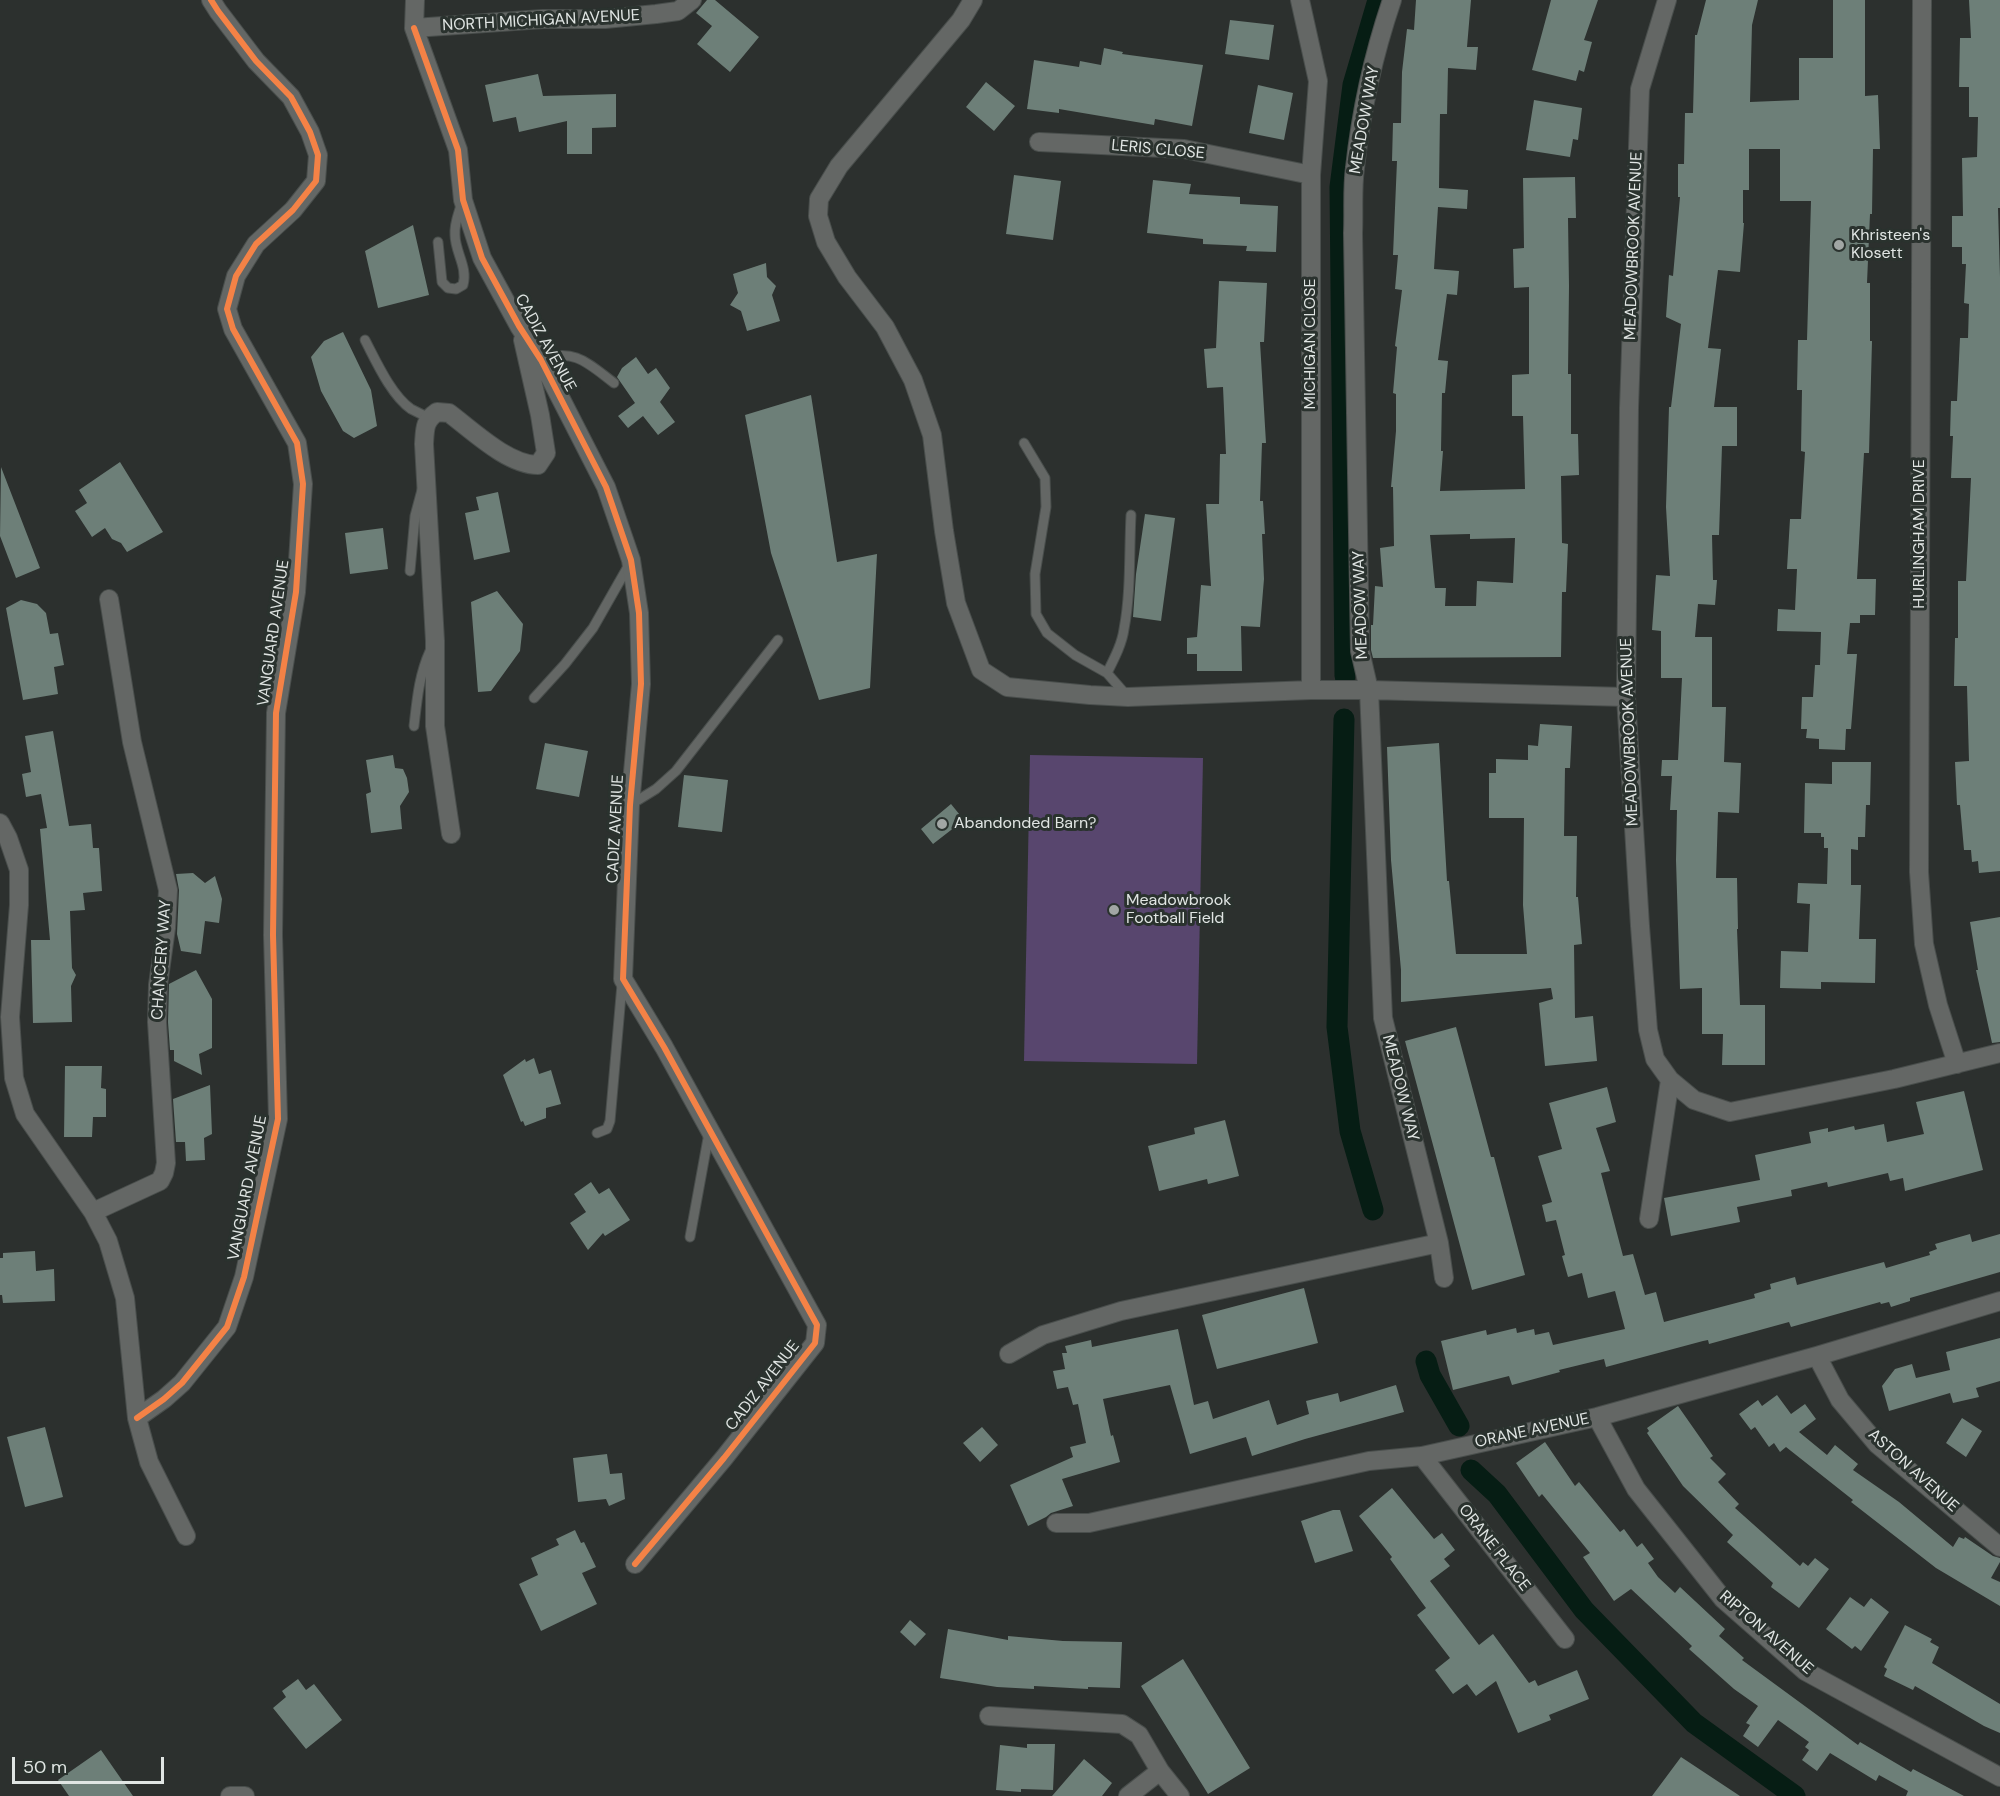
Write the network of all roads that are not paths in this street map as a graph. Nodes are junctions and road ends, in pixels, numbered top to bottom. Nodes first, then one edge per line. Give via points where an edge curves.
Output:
1 (211, 0) edge
2 (415, 0) edge
3 (692, 0) edge
4 (973, 0) edge
5 (1300, 0) edge
6 (1392, 0) edge
7 (1668, 0) edge
8 (1922, 0) edge
9 (414, 28) junction
10 (1039, 142) dead end
11 (1311, 175) junction
12 (463, 200) junction
13 (438, 242) dead end
14 (519, 326) junction
15 (365, 340) dead end
16 (541, 360) junction
17 (614, 383) dead end
18 (429, 418) junction
19 (1024, 442) dead end
20 (426, 476) junction
21 (1131, 515) dead end
22 (631, 560) junction
23 (410, 571) dead end
24 (109, 599) dead end
25 (778, 640) dead end
26 (435, 641) junction
27 (1107, 673) junction
28 (1311, 690) junction
29 (1368, 690) junction
30 (1128, 696) junction
31 (1626, 697) junction
32 (534, 698) dead end
33 (414, 726) dead end
34 (630, 805) junction
35 (0, 823) edge
36 (451, 834) dead end
37 (622, 979) junction
38 (2000, 1053) edge
39 (1957, 1064) junction
40 (1670, 1080) junction
41 (709, 1129) junction
42 (597, 1133) dead end
43 (93, 1212) junction
44 (1649, 1219) dead end
45 (690, 1237) dead end
46 (1438, 1243) junction
47 (1444, 1278) dead end
48 (2000, 1301) edge
49 (1009, 1354) dead end
50 (1817, 1356) junction
51 (1597, 1417) junction
52 (137, 1418) junction
53 (1422, 1456) junction
54 (1056, 1523) dead end
55 (186, 1536) dead end
56 (2000, 1547) edge
57 (635, 1564) dead end
58 (1565, 1639) dead end
59 (988, 1716) dead end
60 (1160, 1771) junction
61 (2000, 1777) edge
62 (230, 1796) edge
63 (244, 1796) edge
64 (1128, 1796) edge
65 (1180, 1796) edge

1 - 52 street, VANGUARD AVENUE via 256,61 291,97 318,155 316,182 256,244 236,276 227,309 233,329 297,443 303,484 296,592 276,713 273,935 278,1119 244,1277 226,1327 182,1383
2 - 9 street
3 - 9 street, NORTH MICHIGAN AVENUE via 678,11 626,17
4 - 30 street via 961,20 839,166 819,199 818,216 826,242 885,327 913,380 932,435 956,603 981,670 1006,687
5 - 11 street, MICHIGAN CLOSE via 1318,81
6 - 29 street, MEADOW WAY via 1380,35 1354,169 1360,651
7 - 31 street, MEADOWBROOK AVENUE via 1640,89 1629,408
8 - 39 street, HURLINGHAM DRIVE via 1919,872 1924,944
9 - 12 street, CADIZ AVENUE via 458,150
10 - 11 street, LERIS CLOSE via 1184,149
11 - 28 street, MICHIGAN CLOSE
12 - 13 lane via 454,237 466,275 463,285 456,289 442,282
12 - 14 street, CADIZ AVENUE via 482,258
14 - 16 street, CADIZ AVENUE
14 - 18 street via 546,453 538,465 526,465 511,458 449,413 437,412
15 - 18 lane via 400,398
16 - 17 lane via 569,355
16 - 22 street, CADIZ AVENUE via 606,487
18 - 20 street via 424,444
19 - 27 lane via 1045,478 1046,507 1035,574 1036,614 1047,633
20 - 23 lane via 417,504
20 - 26 street
21 - 27 lane via 1124,630
22 - 32 lane via 592,628
22 - 34 street, CADIZ AVENUE via 639,613 641,684
24 - 43 street, CHANCERY WAY via 132,742 168,890 157,1022 166,1164 160,1181
25 - 34 lane via 676,771
26 - 33 lane via 423,666
26 - 36 street via 435,726
27 - 30 lane
28 - 29 street
28 - 30 street
29 - 31 street
29 - 46 street, MEADOW WAY via 1383,1018
31 - 40 street, MEADOWBROOK AVENUE via 1648,1030 1655,1059
34 - 37 street, CADIZ AVENUE
35 - 43 street via 19,870 10,1017 14,1078 25,1114
37 - 41 street, CADIZ AVENUE
37 - 42 lane via 610,1121 607,1129
38 - 39 street, MEADOWBROOK AVENUE
39 - 40 street, MEADOWBROOK AVENUE via 1730,1112 1695,1100
40 - 44 street
41 - 45 lane
41 - 57 street, CADIZ AVENUE via 817,1324 815,1343
43 - 52 street via 108,1240 125,1298
46 - 47 street, MEADOW WAY
46 - 49 street via 1121,1311 1043,1335
48 - 50 street, ORANE AVENUE
50 - 51 street, ORANE AVENUE
50 - 56 street, ASTON AVENUE via 1840,1400 1877,1444
51 - 53 street, ORANE AVENUE
51 - 61 street, RIPTON AVENUE via 1636,1489 1723,1599 1805,1671
52 - 55 street via 148,1462
53 - 54 street, ORANE AVENUE via 1369,1461 1089,1523
53 - 58 street, ORANE PLACE
59 - 60 street via 1122,1724 1139,1735
60 - 64 street
60 - 65 street
62 - 63 street

